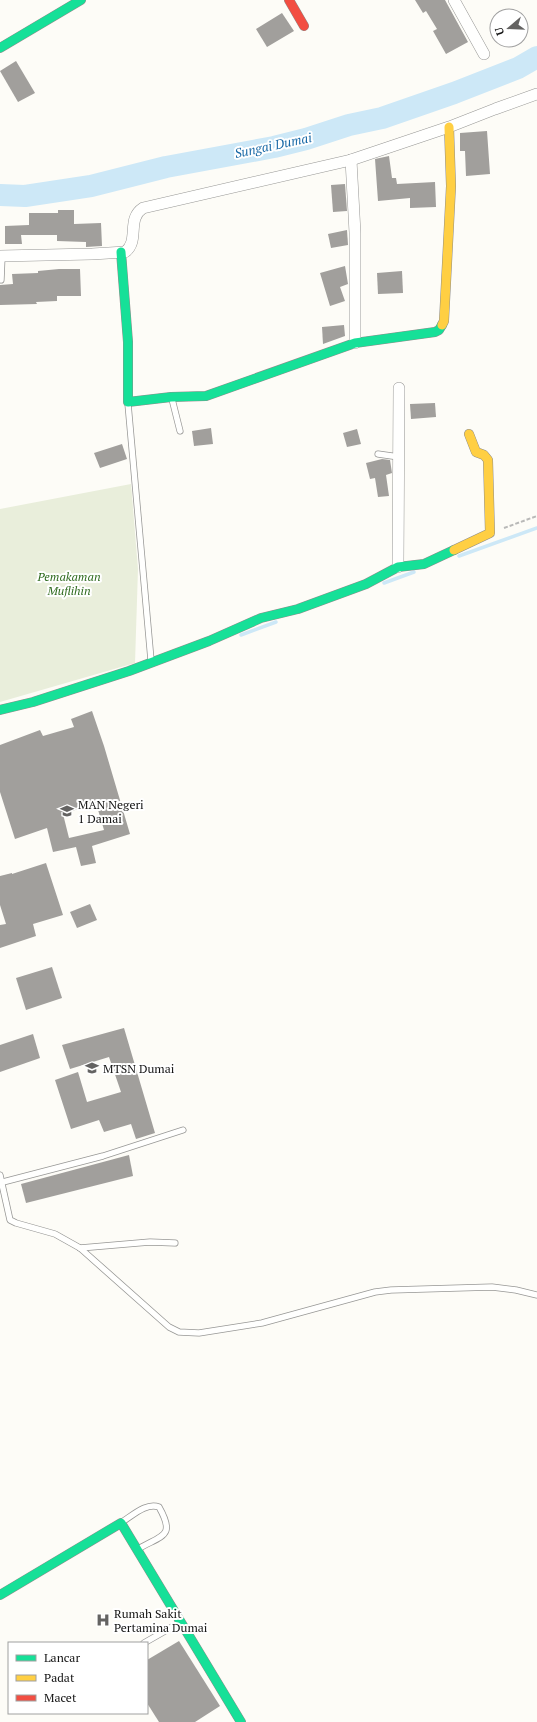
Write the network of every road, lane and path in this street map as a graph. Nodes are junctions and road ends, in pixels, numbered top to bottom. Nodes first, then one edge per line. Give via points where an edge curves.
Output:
1 (81, 0) edge
2 (289, 0) edge
3 (454, 0) edge
4 (304, 26) dead end
5 (0, 48) edge
6 (484, 54) dead end
7 (537, 94) edge
8 (449, 127) junction
9 (351, 160) junction
10 (121, 252) junction
11 (1, 256) edge
12 (1, 280) dead end
13 (355, 343) junction
14 (399, 388) dead end
15 (171, 397) junction
16 (128, 402) junction
17 (180, 431) dead end
18 (469, 434) dead end
19 (378, 454) dead end
20 (399, 457) junction
21 (537, 516) edge
22 (490, 533) junction
23 (398, 567) junction
24 (151, 663) junction
25 (0, 710) edge
26 (183, 1130) dead end
27 (0, 1175) edge
28 (3, 1182) junction
29 (176, 1244) dead end
30 (80, 1248) junction
31 (537, 1295) edge
32 (121, 1523) junction
33 (138, 1549) junction
34 (0, 1595) edge
35 (181, 1622) junction
36 (146, 1642) edge
37 (241, 1722) edge

1 - 5 street
2 - 4 street
3 - 6 street
7 - 8 street
8 - 9 street
8 - 13 street via 451,186 442,327 434,332
9 - 10 street via 143,208 135,216 130,248
9 - 13 street via 355,233
10 - 11 street
10 - 16 street via 128,342
11 - 12 lane
13 - 15 street via 206,396
14 - 20 street
15 - 16 street
15 - 17 lane
16 - 24 lane
18 - 22 street via 476,452 484,454 488,460
19 - 20 lane
20 - 23 street
21 - 22 path
22 - 23 street via 424,564
23 - 24 street via 366,584 298,609 261,618
24 - 25 street via 33,702
26 - 28 lane via 103,1156
27 - 28 lane
28 - 30 lane via 8,1217 11,1221 54,1234
29 - 30 lane via 150,1242
30 - 31 lane via 169,1328 184,1333 262,1323 375,1292 391,1290 492,1287
32 - 33 street
32 - 33 lane via 144,1508 154,1505 159,1507 167,1520 166,1533
32 - 34 street
33 - 35 street
35 - 36 lane
35 - 37 street

